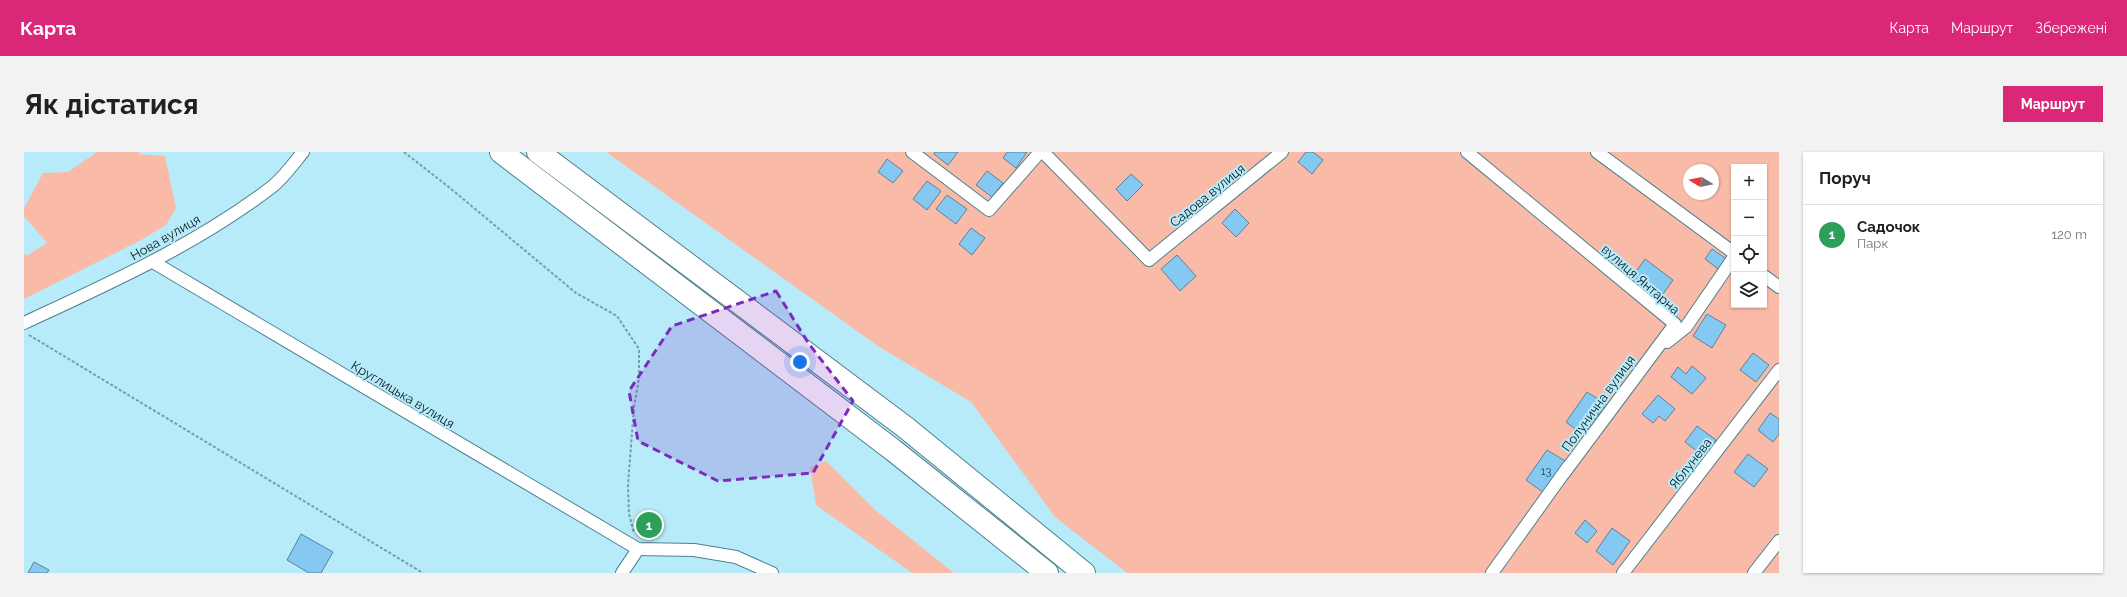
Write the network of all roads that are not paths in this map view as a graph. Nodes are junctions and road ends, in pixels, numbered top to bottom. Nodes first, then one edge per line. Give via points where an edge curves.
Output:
1 (303, 152) edge
2 (501, 152) edge
3 (538, 152) edge
4 (912, 152) edge
5 (1042, 152) edge
6 (1282, 152) edge
7 (1467, 152) edge
8 (1597, 152) edge
9 (1731, 251) edge
10 (1731, 261) edge
11 (153, 262) junction
12 (1767, 278) edge
13 (1779, 287) edge
14 (24, 323) edge
15 (1779, 370) edge
16 (1564, 473) junction
17 (1779, 542) edge
18 (638, 549) junction
19 (622, 573) edge
20 (772, 573) edge
21 (1047, 573) edge
22 (1084, 573) edge
23 (1492, 573) edge
24 (1623, 573) edge
25 (1754, 573) edge

1 - 11 street, Нова вулиця via 274,185
2 - 21 highway via 893,450
3 - 22 highway via 899,423
4 - 5 street via 989,210
5 - 6 street, Садова вулиця via 1149,260
7 - 16 street, вулиця Янтарна via 1675,324
8 - 9 street
10 - 16 street, Полунична вулиця via 1686,327 1648,357
11 - 14 street, Нова вулиця
11 - 18 street, Круглицька вулиця
12 - 13 street
15 - 24 street, Яблунева
16 - 23 street, Полунична вулиця
17 - 25 street
18 - 19 street
18 - 20 street via 694,550 736,557

